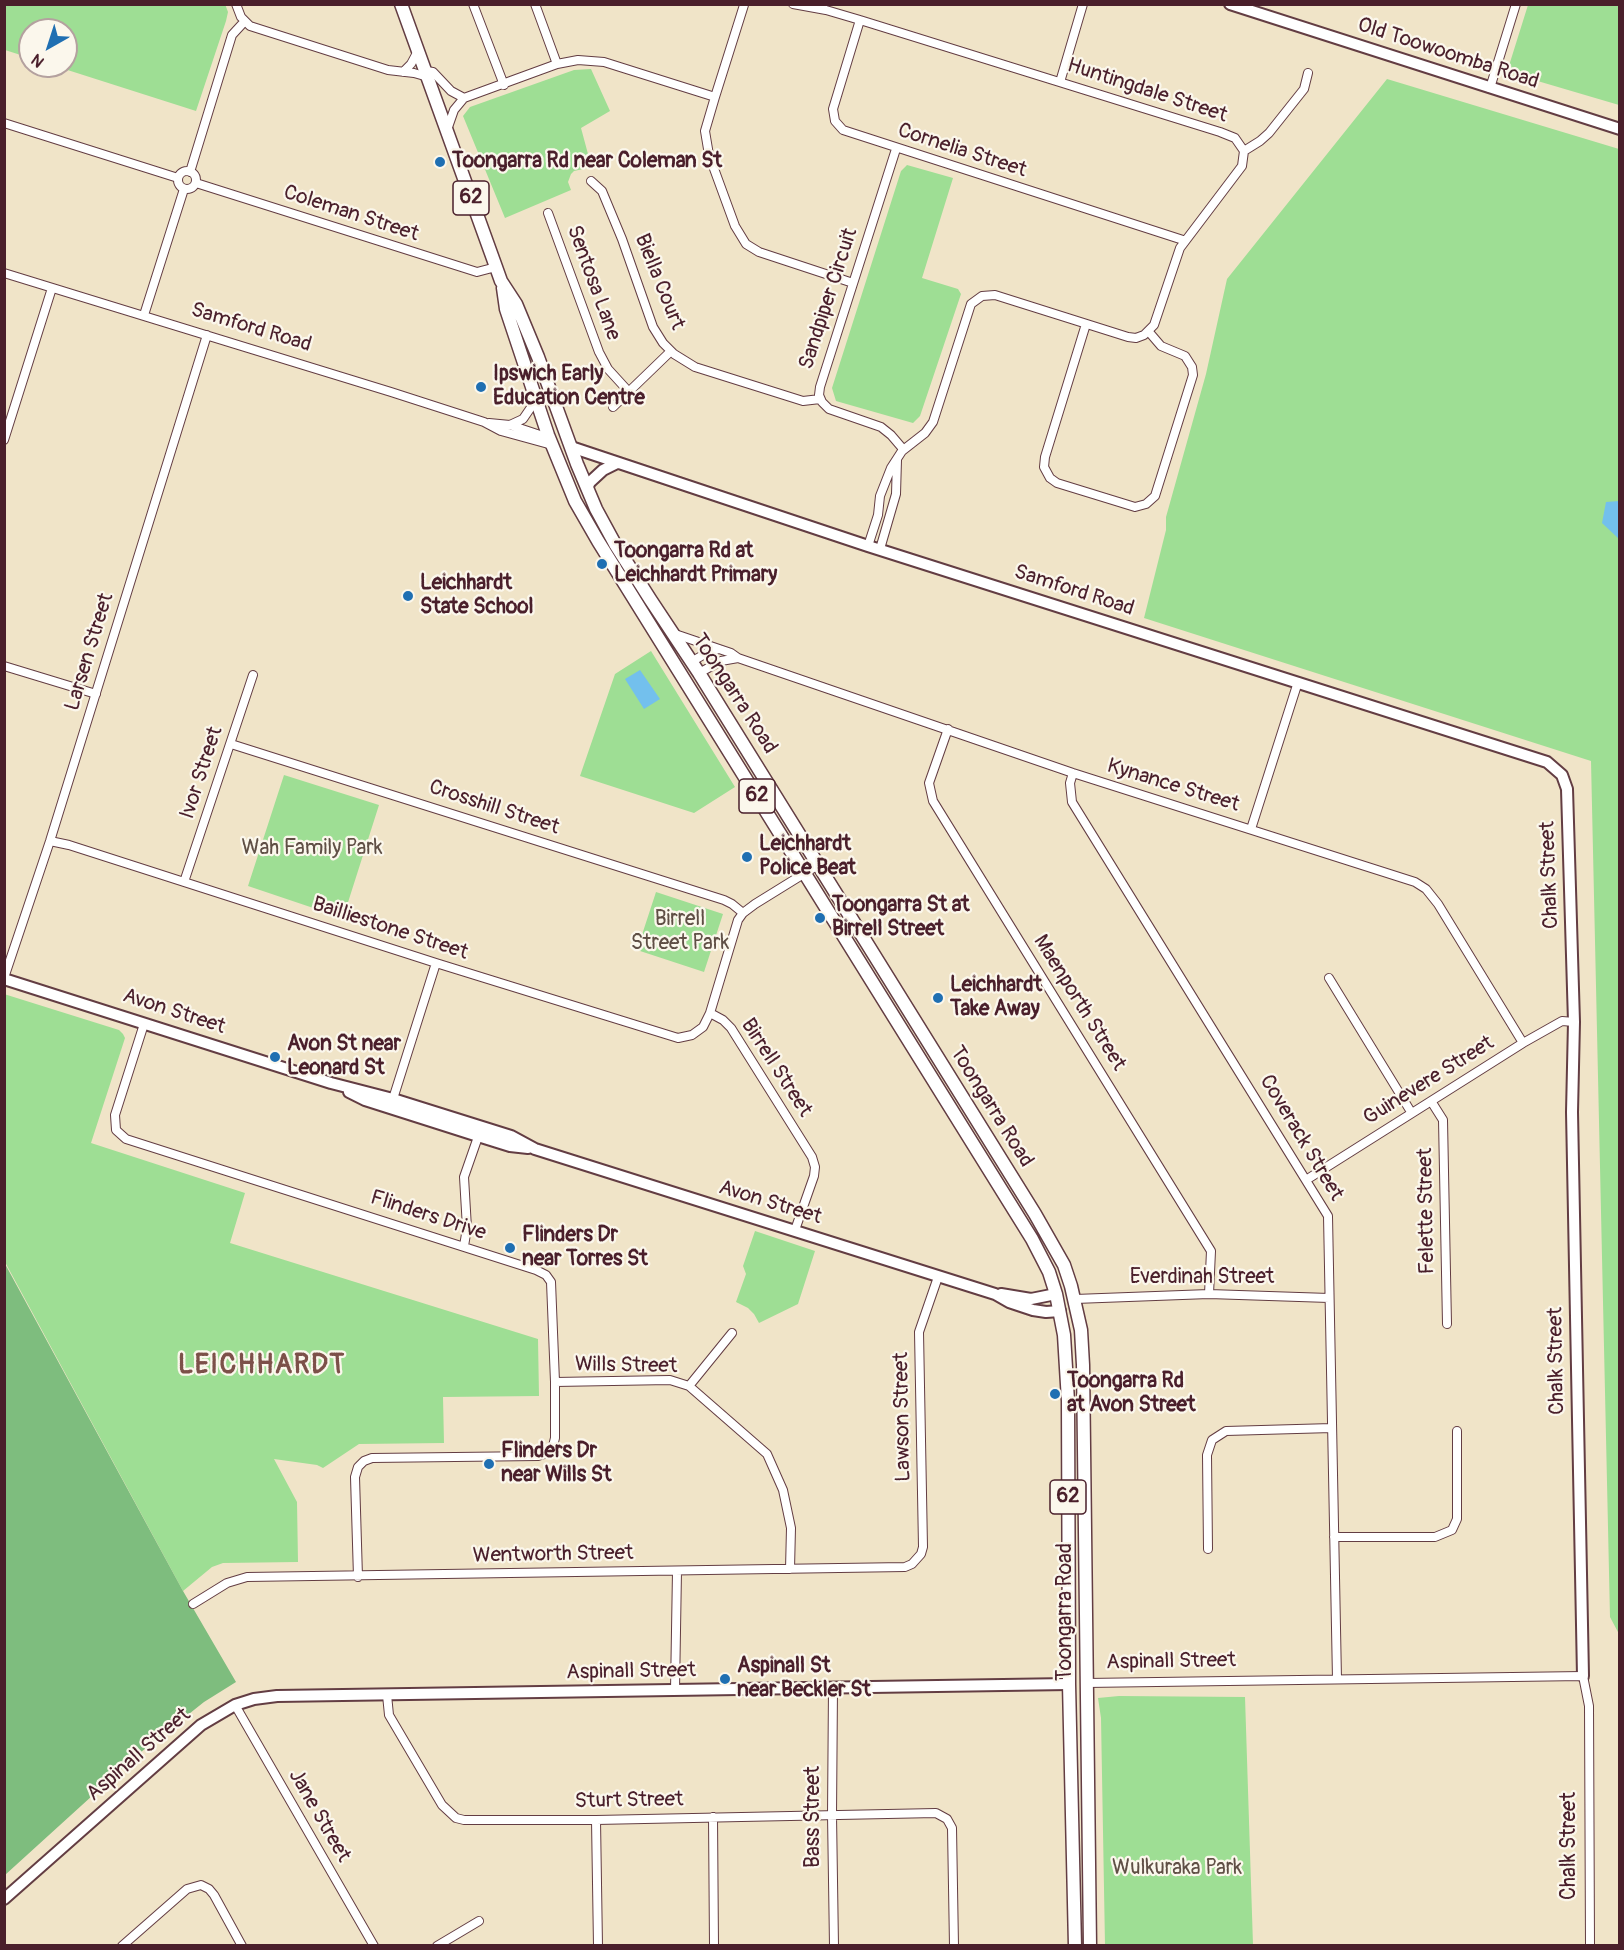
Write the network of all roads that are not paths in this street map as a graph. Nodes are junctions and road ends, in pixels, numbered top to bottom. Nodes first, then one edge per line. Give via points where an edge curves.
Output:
1 (236, 4) edge
2 (401, 4) edge
3 (473, 4) edge
4 (534, 4) edge
5 (793, 4) edge
6 (1083, 4) edge
7 (1230, 4) edge
8 (1516, 4) edge
9 (744, 5) edge
10 (753, 5) edge
11 (860, 20) junction
12 (244, 22) junction
13 (418, 51) junction
14 (557, 64) junction
15 (403, 72) junction
16 (1308, 73) dead end
17 (427, 74) junction
18 (1060, 82) junction
19 (504, 85) junction
20 (1490, 88) junction
21 (715, 97) junction
22 (464, 98) junction
23 (4, 123) edge
24 (1620, 129) edge
25 (447, 130) junction
26 (896, 149) junction
27 (1244, 151) junction
28 (190, 172) junction
29 (178, 178) junction
30 (591, 181) dead end
31 (196, 183) junction
32 (184, 189) junction
33 (548, 213) dead end
34 (1184, 240) junction
35 (496, 267) junction
36 (4, 273) edge
37 (501, 281) junction
38 (853, 283) junction
39 (52, 288) junction
40 (144, 315) junction
41 (1086, 324) junction
42 (1149, 332) junction
43 (207, 335) junction
44 (671, 351) junction
45 (629, 392) junction
46 (536, 399) junction
47 (820, 399) junction
48 (613, 407) dead end
49 (484, 422) junction
50 (510, 425) junction
51 (4, 440) edge
52 (550, 442) junction
53 (571, 447) junction
54 (903, 449) junction
55 (897, 459) junction
56 (617, 463) junction
57 (587, 488) junction
58 (868, 546) junction
59 (880, 549) junction
60 (671, 632) junction
61 (720, 649) junction
62 (738, 658) junction
63 (691, 662) junction
64 (4, 666) edge
65 (699, 673) junction
66 (682, 674) junction
67 (253, 675) dead end
68 (1298, 682) junction
69 (96, 694) junction
70 (948, 729) junction
71 (231, 744) junction
72 (1073, 773) junction
73 (1562, 775) joint
74 (1251, 830) junction
75 (50, 841) junction
76 (818, 865) junction
77 (805, 873) junction
78 (184, 882) junction
79 (743, 913) junction
80 (436, 963) junction
81 (4, 978) edge
82 (1329, 978) dead end
83 (710, 1013) junction
84 (1574, 1022) junction
85 (144, 1024) junction
86 (1523, 1043) junction
87 (1431, 1101) junction
88 (392, 1103) junction
89 (1411, 1112) junction
90 (479, 1131) junction
91 (1306, 1180) junction
92 (795, 1230) junction
93 (464, 1246) junction
94 (938, 1277) junction
95 (994, 1294) junction
96 (1056, 1294) junction
97 (1209, 1294) junction
98 (1329, 1298) junction
99 (1076, 1299) junction
100 (1060, 1311) junction
101 (1447, 1324) dead end
102 (732, 1333) dead end
103 (555, 1382) junction
104 (689, 1386) junction
105 (1332, 1428) junction
106 (1457, 1431) dead end
107 (1334, 1537) junction
108 (1208, 1549) dead end
109 (918, 1559) joint
110 (790, 1569) junction
111 (678, 1571) junction
112 (358, 1576) junction
113 (193, 1604) dead end
114 (1583, 1676) junction
115 (1336, 1679) junction
116 (1086, 1683) junction
117 (1069, 1684) junction
118 (832, 1688) junction
119 (675, 1690) junction
120 (387, 1695) junction
121 (235, 1705) junction
122 (831, 1815) junction
123 (713, 1817) junction
124 (596, 1820) junction
125 (4, 1899) edge
126 (479, 1921) dead end
127 (122, 1946) edge
128 (242, 1946) edge
129 (374, 1946) edge
130 (437, 1946) edge
131 (598, 1946) edge
132 (714, 1946) edge
133 (834, 1946) edge
134 (954, 1946) edge
135 (1075, 1946) edge
136 (1090, 1946) edge
137 (1590, 1946) edge

1 - 12 street
2 - 13 main road, Toongarra Road / 62
3 - 19 street
4 - 14 street
5 - 11 street, Huntingdale Street
6 - 18 street
7 - 20 street, Old Toowoomba Road
8 - 20 street
9 - 10 street
9 - 21 street
11 - 18 street, Huntingdale Street
11 - 26 street, Cornelia Street via 833,117 847,132
12 - 15 street
12 - 28 street via 232,35
13 - 15 street
13 - 17 main road, Toongarra Road / 62
14 - 19 street
14 - 21 street via 578,60 604,62
15 - 17 street
16 - 27 street via 1304,89 1269,134
17 - 22 street via 433,72
17 - 25 main road, Toongarra Road / 62
18 - 27 street, Huntingdale Street via 1231,136
19 - 22 street
20 - 24 street, Old Toowoomba Road
21 - 38 street via 705,131 706,147 742,239 771,258
22 - 25 street via 454,110
23 - 29 street
25 - 35 main road, Toongarra Road / 62
26 - 34 street, Cornelia Street
26 - 38 street, Sandpiper Circuit
27 - 34 street, Huntingdale Street via 1242,166
28 - 29 street via 183,172
28 - 31 street
29 - 32 street
30 - 44 street, Biella Court via 602,191 653,327
31 - 32 street via 191,189
31 - 35 street, Coleman Street via 477,272
32 - 40 street
33 - 45 street, Sentosa Lane via 599,352
34 - 42 street, Huntingdale Street
35 - 37 main road, Toongarra Road / 62
36 - 39 street, Samford Road
37 - 46 main road, Toongarra Road / 62 via 506,309
37 - 53 main road, Toongarra Road / 62 via 530,336
38 - 47 street, Sandpiper Circuit via 820,387
39 - 40 street, Samford Road
39 - 51 street
40 - 43 street, Samford Road
41 - 42 street via 1132,338
41 - 42 street via 1045,457 1045,471 1057,483 1135,507 1155,496 1192,375 1191,363 1185,356 1161,346
41 - 54 street via 995,295 978,298 969,308 933,422
43 - 49 street, Samford Road
43 - 69 street, Larsen Street
44 - 45 street
44 - 47 street, Biella Court via 699,368 803,401
45 - 48 street
46 - 50 street via 523,419
46 - 52 main road, Toongarra Road / 62
47 - 54 street, Sandpiper Circuit via 829,409 881,427
49 - 50 street, Samford Road
49 - 52 street, Samford Road via 501,431
50 - 52 street, Samford Road
52 - 53 main road, Samford Road
52 - 66 main road, Toongarra Road / 62 via 588,525
53 - 56 street, Samford Road
53 - 57 main road, Toongarra Road / 62
54 - 55 street
55 - 58 street via 880,496
55 - 59 street via 896,494
56 - 57 street via 603,470
56 - 58 street, Samford Road
57 - 60 main road, Toongarra Road / 62 via 615,544
58 - 59 street, Samford Road
59 - 68 street, Samford Road
60 - 61 street, Kynance Street
60 - 63 main road, Toongarra Road / 62
61 - 62 street, Kynance Street
61 - 63 street
62 - 65 street via 721,661
62 - 70 street, Kynance Street
63 - 65 main road, Toongarra Road / 62
63 - 66 main road
64 - 69 street
65 - 66 main road
65 - 76 main road, Toongarra Road / 62
66 - 77 main road, Toongarra Road / 62
67 - 71 street, Ivor Street
68 - 73 street, Samford Road via 1547,762
68 - 74 street
69 - 75 street, Larsen Street
70 - 72 street, Kynance Street
70 - 97 street, Maenporth Street via 929,783 933,801 1211,1251
71 - 78 street, Ivor Street
71 - 79 street, Crosshill Street via 724,900
72 - 74 street, Kynance Street
72 - 91 street, Coverack Street via 1072,802
73 - 84 street, Chalk Street via 1567,789
74 - 86 street, Kynance Street via 1415,882 1426,889
75 - 78 street, Bailliestone Street
75 - 81 street, Larsen Street
76 - 77 street
76 - 99 main road, Toongarra Road / 62 via 1040,1221 1064,1265
77 - 79 street
77 - 96 main road, Toongarra Road / 62 via 1032,1239
78 - 80 street, Bailliestone Street
79 - 83 street, Birrell Street
80 - 83 street, Bailliestone Street via 678,1038 703,1027
80 - 88 street
81 - 85 street, Avon Street
82 - 89 street
83 - 92 street, Birrell Street via 731,1028 812,1157 814,1176
84 - 86 street, Guinevere Street via 1562,1021
84 - 114 street, Chalk Street via 1572,1112
85 - 88 street, Avon Street via 331,1083 365,1100
85 - 93 street, Flinders Drive via 115,1115 116,1130 126,1139
86 - 87 street, Guinevere Street
87 - 89 street, Guinevere Street
87 - 101 street, Felette Street via 1443,1119
88 - 90 street, Avon Street
89 - 91 street, Guinevere Street
90 - 92 street, Avon Street via 510,1146 535,1149
90 - 93 street via 464,1177
91 - 98 street, Coverack Street via 1328,1216
92 - 94 street, Avon Street
93 - 103 street, Flinders Drive via 549,1278
94 - 95 street, Avon Street
94 - 109 street, Lawson Street via 919,1332 923,1547
95 - 96 street, Avon Street via 1031,1299
95 - 100 street, Avon Street via 1033,1310
96 - 99 main road
96 - 100 main road, Toongarra Road / 62
97 - 98 street, Everdinah Street
97 - 99 street, Everdinah Street
98 - 105 street, Coverack Street
99 - 100 main road
99 - 116 main road, Toongarra Road / 62 via 1083,1365
100 - 117 main road, Toongarra Road / 62 via 1068,1401
102 - 104 street
103 - 104 street, Wills Street via 670,1380
103 - 112 street, Flinders Drive via 555,1442 543,1455 372,1458 361,1463 355,1477
104 - 110 street, Wills Street via 767,1454 783,1490 791,1528
105 - 107 street, Coverack Street
105 - 108 street via 1226,1431 1212,1440 1206,1455
106 - 107 street via 1457,1519 1452,1530 1436,1537
107 - 115 street, Coverack Street
109 - 110 street, Wentworth Street via 904,1567
110 - 111 street, Wentworth Street
111 - 112 street, Wentworth Street
111 - 119 street
112 - 113 street, Wentworth Street via 247,1577 227,1583
114 - 115 street, Aspinall Street
114 - 137 street, Chalk Street via 1589,1706
115 - 116 street, Aspinall Street
116 - 117 main road, Aspinall Street
116 - 136 main road, Toongarra Road / 62
117 - 118 street, Aspinall Street
117 - 135 main road, Toongarra Road / 62
118 - 119 street, Aspinall Street
118 - 122 street, Bass Street
119 - 120 street, Aspinall Street
120 - 121 street, Aspinall Street via 276,1696
120 - 124 street, Sturt Street via 389,1715 442,1805 456,1818
121 - 125 street, Aspinall Street via 201,1725
121 - 129 street, Jane Street
122 - 123 street, Sturt Street
122 - 133 street, Bass Street
122 - 134 street, Sturt Street via 936,1813 946,1819 952,1828
123 - 124 street, Sturt Street
123 - 132 street
124 - 131 street
126 - 130 street
127 - 128 street via 187,1889 201,1885 214,1895

